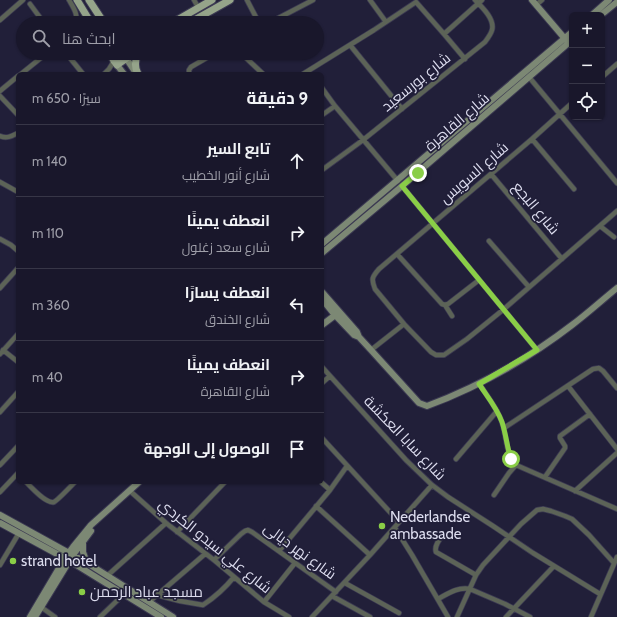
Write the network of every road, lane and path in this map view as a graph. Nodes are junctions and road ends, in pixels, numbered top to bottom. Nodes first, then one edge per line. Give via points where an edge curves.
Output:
1 (23, 0) edge
2 (68, 0) edge
3 (77, 0) edge
4 (89, 0) edge
5 (194, 0) edge
6 (212, 0) edge
7 (230, 0) edge
8 (247, 0) edge
9 (300, 0) edge
10 (313, 0) edge
11 (370, 0) edge
12 (542, 0) edge
13 (609, 0) edge
14 (417, 1) edge
15 (478, 1) edge
16 (534, 2) edge
17 (617, 2) edge
18 (30, 4) dead end
19 (304, 5) junction
20 (198, 7) junction
21 (595, 12) edge
22 (605, 12) edge
23 (39, 16) edge
24 (77, 16) edge
25 (85, 16) edge
26 (99, 16) edge
27 (183, 16) edge
28 (201, 16) edge
29 (255, 16) edge
30 (283, 16) edge
31 (0, 20) edge
32 (386, 22) junction
33 (444, 34) junction
34 (568, 41) edge
35 (350, 45) junction
36 (465, 59) junction
37 (38, 60) edge
38 (71, 60) edge
39 (113, 60) edge
40 (118, 60) edge
41 (127, 60) edge
42 (136, 60) edge
43 (203, 60) edge
44 (248, 60) edge
45 (115, 63) junction
46 (617, 64) edge
47 (23, 72) edge
48 (80, 72) edge
49 (106, 72) edge
50 (122, 72) edge
51 (136, 72) edge
52 (136, 72) edge
53 (188, 72) edge
54 (261, 72) edge
55 (311, 72) edge
56 (605, 74) edge
57 (529, 77) junction
58 (16, 78) edge
59 (0, 91) edge
60 (324, 91) edge
61 (0, 96) edge
62 (335, 106) junction
63 (569, 106) edge
64 (402, 109) junction
65 (16, 113) edge
66 (324, 114) edge
67 (560, 114) junction
68 (16, 134) edge
69 (0, 136) edge
70 (532, 139) junction
71 (363, 140) junction
72 (324, 169) edge
73 (491, 174) junction
74 (0, 182) edge
75 (617, 183) edge
76 (400, 184) junction
77 (574, 189) dead end
78 (16, 191) edge
79 (617, 211) edge
80 (433, 224) junction
81 (600, 226) junction
82 (614, 237) dead end
83 (0, 239) edge
84 (489, 241) dead end
85 (324, 242) edge
86 (16, 249) edge
87 (324, 251) edge
88 (397, 254) junction
89 (562, 259) junction
90 (16, 270) edge
91 (479, 280) junction
92 (529, 286) junction
93 (0, 288) edge
94 (617, 288) edge
95 (324, 295) edge
96 (324, 301) edge
97 (444, 305) junction
98 (504, 309) junction
99 (336, 312) junction
100 (452, 316) dead end
101 (324, 319) edge
102 (324, 323) edge
103 (404, 324) junction
104 (16, 336) edge
105 (371, 350) junction
106 (537, 350) junction
107 (2, 352) edge
108 (16, 361) edge
109 (324, 369) edge
110 (330, 376) junction
111 (324, 381) edge
112 (479, 384) junction
113 (568, 386) junction
114 (617, 388) edge
115 (16, 394) edge
116 (497, 411) junction
117 (0, 412) edge
118 (590, 414) junction
119 (504, 428) junction
120 (324, 440) edge
121 (16, 448) edge
122 (617, 449) edge
123 (617, 453) edge
124 (456, 459) dead end
125 (0, 465) edge
126 (516, 465) junction
127 (347, 466) junction
128 (16, 476) edge
129 (545, 477) junction
130 (28, 484) edge
131 (73, 484) edge
132 (137, 484) edge
133 (223, 484) edge
134 (323, 484) edge
135 (432, 485) junction
136 (330, 490) junction
137 (130, 491) junction
138 (575, 491) junction
139 (0, 492) edge
140 (494, 495) dead end
141 (316, 506) junction
142 (617, 509) edge
143 (0, 515) edge
144 (95, 522) junction
145 (399, 522) junction
146 (0, 523) edge
147 (166, 523) junction
148 (395, 528) junction
149 (177, 532) junction
150 (19, 533) junction
151 (443, 535) dead end
152 (509, 537) junction
153 (84, 542) junction
154 (279, 551) junction
155 (205, 554) junction
156 (370, 555) junction
157 (69, 556) junction
158 (617, 557) edge
159 (214, 560) junction
160 (87, 562) junction
161 (295, 563) junction
162 (614, 563) junction
163 (0, 565) edge
164 (554, 566) junction
165 (108, 575) junction
166 (476, 575) junction
167 (234, 577) junction
168 (345, 583) junction
169 (470, 589) junction
170 (124, 594) junction
171 (334, 594) junction
172 (600, 594) junction
173 (157, 595) junction
174 (438, 599) junction
175 (149, 602) junction
176 (264, 602) junction
177 (41, 607) junction
178 (514, 608) junction
179 (399, 614) dead end
180 (30, 617) edge
181 (35, 617) edge
182 (55, 617) edge
183 (100, 617) edge
184 (161, 617) edge
185 (173, 617) edge
186 (289, 617) edge
187 (312, 617) edge
188 (370, 617) edge
189 (448, 617) edge
190 (457, 617) edge
191 (506, 617) edge
192 (530, 617) edge
193 (591, 617) edge

1 - 31 street
2 - 24 street
3 - 25 main road
4 - 26 main road
5 - 20 street
6 - 20 main road
7 - 28 main road
8 - 29 street
9 - 19 street
10 - 19 street
11 - 32 street
12 - 16 street
13 - 21 main road
14 - 32 street
14 - 33 street
15 - 33 street
15 - 36 street, شارع بورسعيد via 489,17 492,30 485,42
16 - 34 main road
17 - 22 main road
18 - 23 street
19 - 30 street
20 - 27 main road
32 - 35 street
33 - 36 street
34 - 57 main road, شارع القاهرة
34 - 76 main road, شارع القاهرة
35 - 55 street
35 - 64 street
36 - 64 street, شارع بورسعيد
37 - 47 street
38 - 48 street
39 - 45 main road
40 - 45 main road
41 - 51 main road
42 - 52 main road
43 - 53 street via 191,67
44 - 54 street
45 - 49 street
45 - 50 main road
46 - 56 street
57 - 67 street
57 - 76 main road, شارع القاهرة
58 - 59 street
60 - 62 street
61 - 65 street
62 - 66 street
62 - 71 street
63 - 67 street, شارع السويس
64 - 71 street, شارع بورسعيد
67 - 70 street, شارع السويس
67 - 75 street
68 - 69 street via 6,138
70 - 73 street, شارع السويس
70 - 77 street
71 - 72 street, شارع بورسعيد
71 - 76 street
73 - 80 street, شارع السويس
73 - 89 street, شارع البجع
74 - 78 street
76 - 80 street
76 - 85 main road, شارع القاهرة
76 - 87 main road, شارع القاهرة
79 - 81 street, شارع السويس
80 - 88 street, شارع السويس
80 - 91 street
81 - 82 street
81 - 89 street, شارع السويس
83 - 86 street
84 - 92 street
88 - 97 street
88 - 103 street, شارع السويس via 374,274 372,282
89 - 92 street, شارع السويس
90 - 93 street
91 - 97 street
91 - 98 street
92 - 98 street, شارع السويس
94 - 106 main road
95 - 99 main road
96 - 99 main road
97 - 100 street
98 - 103 street, شارع السويس via 441,356 431,352
98 - 106 street
99 - 101 main road
99 - 102 main road
99 - 105 main road via 358,332 359,337
103 - 105 street
104 - 107 street
105 - 112 main road via 419,403 424,405
106 - 112 main road
107 - 108 street
109 - 110 street, شارع سابا العكشة
110 - 111 street
110 - 135 street, شارع سابا العكشة
112 - 116 street
113 - 114 street via 598,368
113 - 118 street
113 - 119 street
115 - 117 street
116 - 119 street
116 - 124 street
118 - 122 street
118 - 129 street via 560,436 565,448
119 - 126 street via 511,459
120 - 127 street
121 - 125 street
123 - 138 street
126 - 129 street
126 - 140 street
127 - 136 street
127 - 145 street
128 - 139 street
129 - 138 street
130 - 131 street via 49,502 57,500
132 - 137 main road
133 - 149 street
134 - 136 street
135 - 145 street, شارع نهر ديالى
135 - 152 street, شارع سابا العكشة
136 - 141 street
137 - 144 main road
137 - 147 street, شارع علي سيدو الكردي
138 - 142 street
141 - 154 street
141 - 156 street
143 - 157 main road
144 - 153 main road
144 - 157 main road
145 - 148 street, شارع نهر ديالى
146 - 150 main road
147 - 149 street, شارع علي سيدو الكردي
147 - 165 street
148 - 156 street, شارع نهر ديالى
148 - 174 street
149 - 155 street, شارع علي سيدو الكردي
150 - 157 main road
150 - 163 street
151 - 166 street via 436,552
152 - 162 street via 537,510 543,509 575,522
152 - 164 street, شارع سابا العكشة
152 - 166 street
153 - 157 main road
153 - 160 main road
154 - 159 street, شارع نهر ديالى via 248,530
154 - 161 street, شارع نهر ديالى
155 - 159 street, شارع علي سيدو الكردي
155 - 173 street
156 - 168 street, شارع نهر ديالى
157 - 160 main road
157 - 170 main road
157 - 177 main road
157 - 180 main road
158 - 162 street
159 - 167 street, شارع علي سيدو الكردي
160 - 165 main road
161 - 171 street, شارع نهر ديالى
161 - 176 street
162 - 172 street
164 - 172 street, شارع سابا العكشة
164 - 178 street
165 - 175 main road
166 - 169 street
167 - 173 street via 203,605
167 - 176 street, شارع علي سيدو الكردي
168 - 171 street, شارع نهر ديالى
168 - 179 street
169 - 174 street via 457,589
169 - 178 street
169 - 190 street
170 - 183 street
170 - 184 main road
171 - 187 street, شارع نهر ديالى
171 - 188 street
172 - 193 street
173 - 175 street
174 - 189 street
175 - 185 main road
176 - 186 street, شارع علي سيدو الكردي
177 - 181 main road
177 - 182 street
178 - 191 street
178 - 192 street

